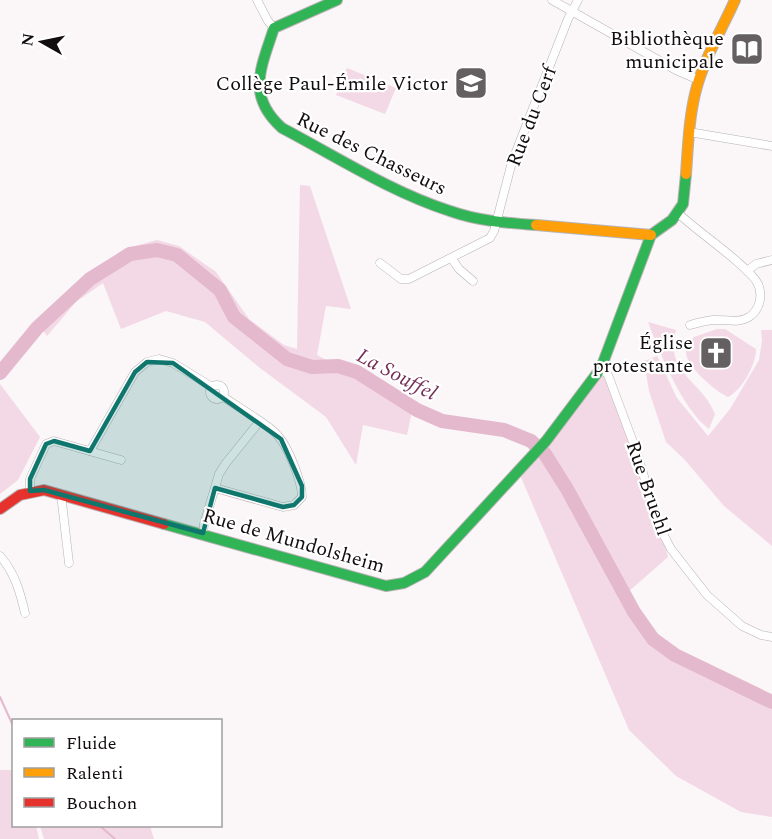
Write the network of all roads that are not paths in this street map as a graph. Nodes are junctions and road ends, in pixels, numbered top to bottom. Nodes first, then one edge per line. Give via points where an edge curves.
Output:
1 (257, 0) edge
2 (337, 0) edge
3 (552, 0) edge
4 (578, 0) edge
5 (735, 0) edge
6 (572, 11) junction
7 (274, 28) junction
8 (699, 80) junction
9 (689, 132) junction
10 (772, 146) edge
11 (678, 213) junction
12 (496, 222) junction
13 (651, 235) junction
14 (452, 259) junction
15 (772, 260) edge
16 (380, 263) dead end
17 (747, 271) junction
18 (473, 281) dead end
19 (690, 325) dead end
20 (601, 368) junction
21 (260, 421) junction
22 (90, 451) junction
23 (121, 460) dead end
24 (215, 488) junction
25 (30, 491) junction
26 (61, 494) junction
27 (0, 509) edge
28 (203, 533) junction
29 (0, 556) edge
30 (69, 562) dead end
31 (26, 614) dead end
32 (772, 637) edge

1 - 7 street
2 - 7 street
3 - 6 street
4 - 6 street, Rue du Cerf
5 - 8 street
6 - 8 street
6 - 12 street, Rue du Cerf via 512,162
7 - 12 street, Rue des Chasseurs via 261,75 260,97 271,120 410,196 452,212
8 - 9 street
9 - 10 street
9 - 11 street via 686,193
11 - 13 street
11 - 17 street
12 - 13 street, Rue des Chasseurs
12 - 14 street via 490,238
13 - 20 street, Rue de Mundolsheim
14 - 16 street via 409,279 401,279
14 - 18 street
15 - 17 street
17 - 19 street via 758,284 761,299 750,317
20 - 28 street, Rue de Mundolsheim via 535,455 443,558 415,580 386,586
20 - 32 street, Rue Bruehl via 608,375 659,526 671,549 707,594 742,626
21 - 22 street via 222,396 212,397 212,387 173,363 159,359 147,362 135,372
21 - 24 street via 226,463
21 - 24 street via 281,440 302,486 302,497 294,505 283,507
22 - 23 street
22 - 25 street via 54,441 46,444 30,479
24 - 28 street
25 - 26 street, Rue de Mundolsheim
25 - 27 street
26 - 28 street, Rue de Mundolsheim
26 - 30 street
29 - 31 street via 17,583

